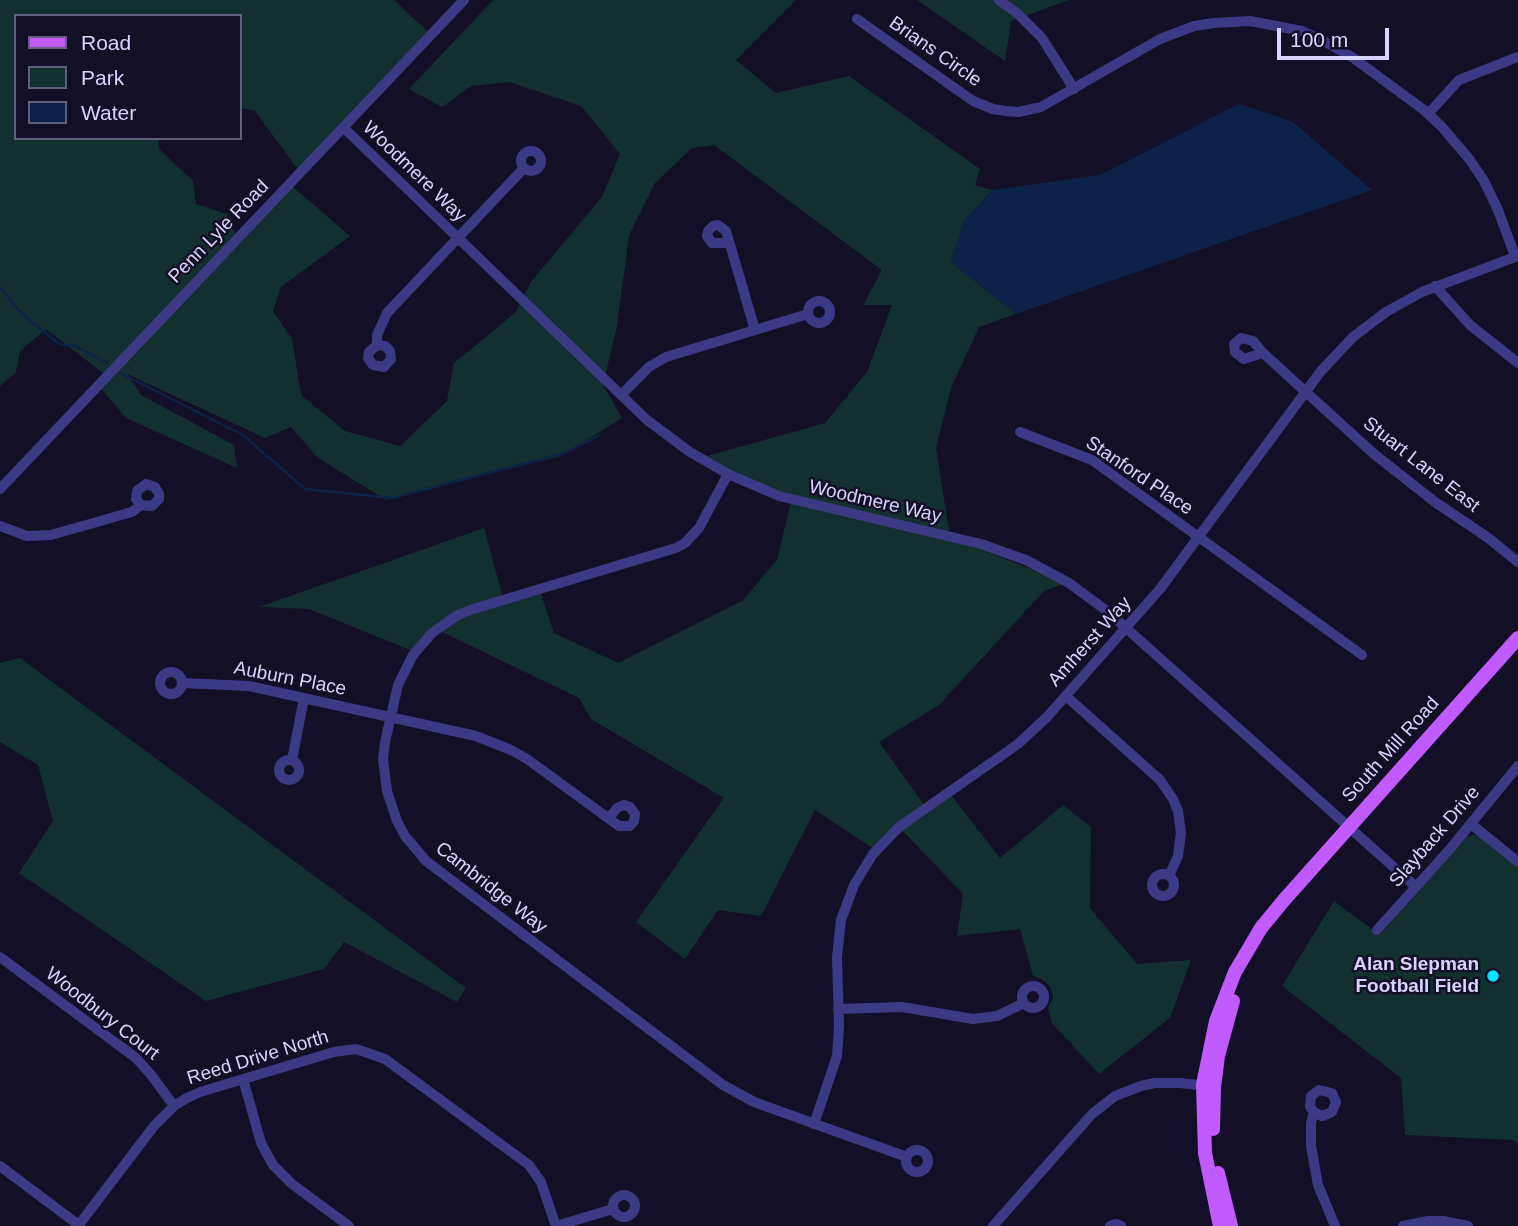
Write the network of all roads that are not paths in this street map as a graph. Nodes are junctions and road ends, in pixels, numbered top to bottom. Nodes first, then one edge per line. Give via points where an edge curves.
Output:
1 (464, 0) edge
2 (999, 0) edge
3 (857, 19) dead end
4 (1518, 57) edge
5 (1074, 89) junction
6 (1428, 114) junction
7 (343, 127) junction
8 (524, 168) dead end
9 (456, 238) junction
10 (729, 243) dead end
11 (1517, 256) edge
12 (1435, 286) junction
13 (808, 314) dead end
14 (755, 330) junction
15 (377, 345) dead end
16 (1263, 353) dead end
17 (1518, 363) edge
18 (1305, 392) junction
19 (621, 395) junction
20 (1020, 432) dead end
21 (727, 474) junction
22 (0, 488) edge
23 (141, 505) dead end
24 (0, 526) edge
25 (1198, 537) junction
26 (1518, 562) edge
27 (1126, 629) junction
28 (1518, 638) edge
29 (1362, 655) dead end
30 (181, 682) dead end
31 (1066, 696) junction
32 (304, 698) junction
33 (391, 717) junction
34 (292, 760) dead end
35 (1518, 766) edge
36 (610, 818) dead end
37 (1471, 824) junction
38 (1350, 826) junction
39 (1518, 862) edge
40 (1169, 876) dead end
41 (1416, 887) junction
42 (1377, 930) dead end
43 (0, 957) edge
44 (1024, 1003) dead end
45 (838, 1009) junction
46 (243, 1079) junction
47 (1208, 1086) junction
48 (174, 1106) junction
49 (1314, 1112) dead end
50 (814, 1124) junction
51 (907, 1157) dead end
52 (0, 1166) edge
53 (613, 1209) dead end
54 (79, 1226) edge
55 (349, 1226) edge
56 (556, 1226) edge
57 (993, 1226) edge
58 (1110, 1226) edge
59 (1121, 1226) edge
60 (1220, 1226) edge
61 (1231, 1226) edge
62 (1335, 1226) edge
63 (1402, 1226) edge
64 (1468, 1226) edge

1 - 7 street, Penn Lyle Road
2 - 5 street via 1042,38
3 - 5 street, Brians Circle via 973,101 993,109 1030,110
4 - 6 street via 1459,80
5 - 6 street, Brians Circle via 1178,31 1250,21 1320,39
6 - 11 street, Brians Circle via 1480,176
7 - 9 street, Woodmere Way
7 - 22 street, Penn Lyle Road
8 - 9 street
9 - 15 street via 394,304 377,335
9 - 19 street, Woodmere Way
10 - 14 street
11 - 12 street, Amherst Way
12 - 17 street via 1470,325
12 - 18 street, Amherst Way via 1369,324
13 - 14 street
14 - 19 street via 666,357
16 - 18 street, Stuart Lane East
18 - 25 street, Amherst Way
18 - 26 street, Stuart Lane East via 1404,479
19 - 21 street, Woodmere Way via 670,438
20 - 25 street, Stanford Place via 1092,460
21 - 27 street, Woodmere Way via 805,504 1004,551 1069,583
21 - 33 street, Cambridge Way via 699,528 676,548 470,610 442,625 405,668
23 - 24 street via 132,512 51,535 27,536
25 - 27 street, Amherst Way
25 - 29 street, Stanford Place
27 - 31 street, Amherst Way
27 - 38 street, Woodmere Way
28 - 38 main road, South Mill Road
30 - 32 street, Auburn Place via 248,686
31 - 40 street via 1160,780 1173,799 1181,833
31 - 45 street, Amherst Way via 1018,744 912,817 873,854 854,886 842,920 836,957
32 - 33 street, Auburn Place
32 - 34 street
33 - 36 street, Auburn Place via 476,736 511,750
33 - 50 street, Cambridge Way via 383,759 387,791 405,836 426,861 723,1085
35 - 37 street, Slayback Drive
37 - 39 street
37 - 41 street, Slayback Drive
38 - 41 street, Woodmere Way
38 - 47 main road, South Mill Road via 1261,928 1235,972 1208,1053
41 - 42 street, Slayback Drive
43 - 48 street, Woodbury Court via 136,1059
44 - 45 street via 997,1016 973,1019 902,1007
45 - 50 street, Amherst Way via 837,1056
46 - 48 street, Reed Drive North via 200,1092
46 - 55 street via 261,1143 273,1166
46 - 56 street, Reed Drive North via 334,1052 356,1049 377,1055 529,1165 541,1182
47 - 57 street via 1155,1083 1109,1100
47 - 60 main road via 1205,1153
47 - 61 main road via 1217,1170
48 - 54 street, Reed Drive North
49 - 62 street via 1314,1166
50 - 51 street, Cambridge Way
52 - 54 street
53 - 56 street
58 - 59 street
63 - 64 street via 1428,1221

